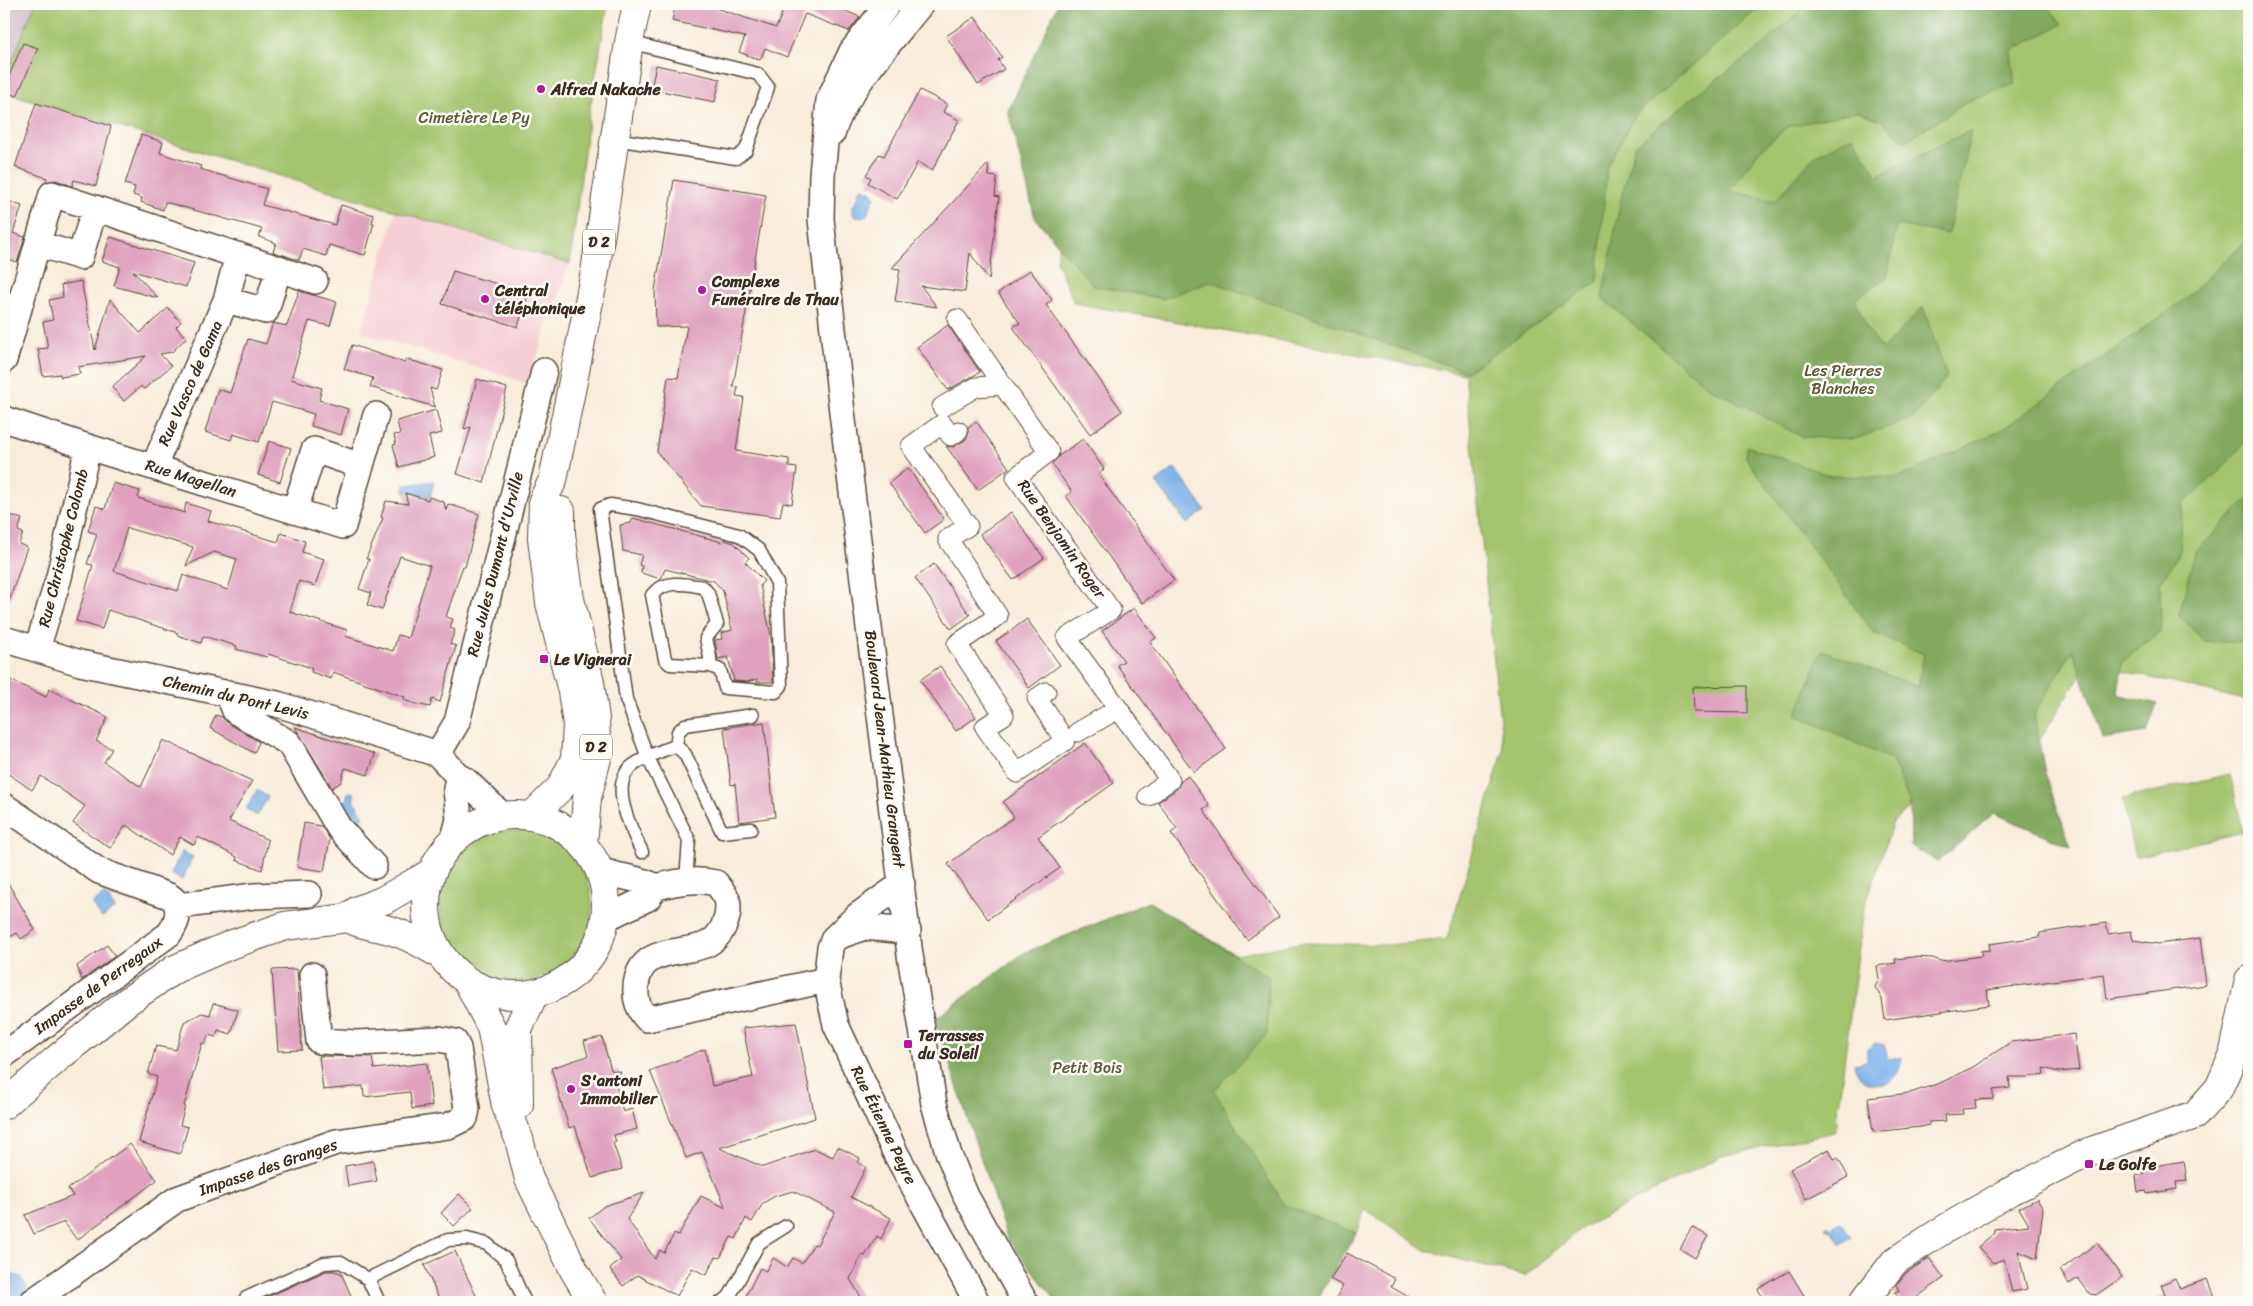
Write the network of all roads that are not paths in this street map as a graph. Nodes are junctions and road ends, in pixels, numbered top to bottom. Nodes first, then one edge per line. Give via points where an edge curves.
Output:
1 (638, 4) edge
2 (888, 4) edge
3 (921, 4) edge
4 (629, 42) junction
5 (615, 139) junction
6 (822, 175) junction
7 (94, 208) junction
8 (39, 244) junction
9 (238, 255) junction
10 (279, 268) junction
11 (315, 281) dead end
12 (226, 300) junction
13 (957, 319) dead end
14 (4, 360) edge
15 (544, 371) dead end
16 (1002, 385) junction
17 (942, 407) dead end
18 (376, 415) dead end
19 (4, 419) edge
20 (958, 431) dead end
21 (88, 447) junction
22 (154, 466) junction
23 (361, 466) junction
24 (553, 480) junction
25 (295, 510) junction
26 (4, 639) edge
27 (37, 649) junction
28 (710, 666) junction
29 (1046, 692) dead end
30 (228, 693) junction
31 (1118, 708) junction
32 (753, 715) dead end
33 (1078, 732) dead end
34 (676, 746) junction
35 (438, 754) junction
36 (648, 758) junction
37 (458, 776) junction
38 (1148, 796) dead end
39 (4, 806) edge
40 (504, 816) junction
41 (532, 816) junction
42 (751, 829) dead end
43 (454, 839) junction
44 (583, 844) junction
45 (642, 852) dead end
46 (374, 866) dead end
47 (600, 870) junction
48 (431, 873) junction
49 (686, 880) junction
50 (902, 884) junction
51 (656, 887) junction
52 (309, 894) dead end
53 (178, 906) junction
54 (347, 918) junction
55 (606, 918) junction
56 (908, 931) junction
57 (834, 938) junction
58 (439, 954) junction
59 (312, 975) dead end
60 (826, 980) junction
61 (2249, 980) edge
62 (468, 982) junction
63 (534, 994) junction
64 (4, 1055) edge
65 (4, 1105) edge
66 (519, 1139) junction
67 (786, 1226) dead end
68 (368, 1279) junction
69 (32, 1302) edge
70 (244, 1302) edge
71 (379, 1302) edge
72 (526, 1302) edge
73 (593, 1302) edge
74 (721, 1302) edge
75 (977, 1302) edge
76 (1026, 1302) edge
77 (1862, 1302) edge

1 - 4 main road, D 2
2 - 6 street, Boulevard Jean-Mathieu Grangent via 852,51 829,100
3 - 6 street, Boulevard Jean-Mathieu Grangent via 857,87 836,120
4 - 5 main road, D 2
4 - 5 lane via 758,74 768,88 746,150 736,158
5 - 24 main road, D 2 via 595,272
6 - 50 street, Boulevard Jean-Mathieu Grangent via 821,219 842,412
7 - 8 street via 80,257
7 - 8 street via 52,194
7 - 9 street
8 - 14 street
9 - 10 street
9 - 12 street, Rue Vasco de Gama
10 - 11 street
10 - 12 street, Rue Vasco de Gama via 266,311
12 - 22 street, Rue Vasco de Gama
13 - 16 street, Rue Benjamin Roger
15 - 35 street, Rue Jules Dumont d'Urville via 457,722
16 - 17 street via 976,387
16 - 31 street, Rue Benjamin Roger via 1048,452 1016,476 1111,610 1067,638
18 - 23 street, Rue Magellan
19 - 21 street, Rue Magellan
20 - 29 street via 951,436 942,424 911,446 968,526 948,539 998,616 957,644 1004,715 985,728 1017,773 1065,741 1037,698
21 - 22 street, Rue Magellan
21 - 27 street, Rue Christophe Colomb via 59,577
22 - 25 street, Rue Magellan
23 - 25 street via 314,450
23 - 25 street, Rue Magellan via 343,526
24 - 41 main road, D 2 via 543,500 542,538 550,603 572,691 577,725 575,759 561,787
24 - 44 main road, D 2 via 561,499 561,534 570,599 596,719 597,758 587,798
26 - 27 street, Chemin du Pont Levis
27 - 30 street, Chemin du Pont Levis via 80,663
28 - 28 lane via 670,664 666,659 652,595 658,588 679,583 703,587 708,593 717,624 706,638
28 - 36 lane via 720,670 726,688 776,692 781,686 777,583 759,550 739,535 637,509 610,505 600,509 626,699
30 - 35 street, Chemin du Pont Levis via 277,704
30 - 46 street via 235,711 289,743 339,828
31 - 33 street
31 - 38 street, Rue Benjamin Roger via 1170,780
32 - 34 lane via 685,725 678,732
34 - 36 lane
34 - 42 lane via 685,754 722,832
35 - 37 street
36 - 45 lane via 629,769 622,785 622,805
36 - 49 lane via 689,840
37 - 40 street
37 - 43 street via 459,818
39 - 53 street via 99,872 169,896 176,900
40 - 41 main road
40 - 43 main road via 477,824
41 - 44 main road via 560,826
43 - 48 main road
44 - 47 main road
47 - 51 street via 615,876 645,880
47 - 55 main road via 606,894
48 - 54 main road
48 - 58 main road via 425,900 428,928
49 - 51 street
49 - 60 street via 716,883 727,898 725,922 722,932 705,945 666,952 648,961 637,982 636,993 638,1009 647,1019
50 - 56 street, Boulevard Jean-Mathieu Grangent
50 - 57 street via 857,916
51 - 55 street via 648,898
52 - 53 street via 254,896
53 - 64 street, Impasse de Perregaux via 175,924 169,934
54 - 58 main road via 360,925 389,930 418,941
54 - 65 main road via 284,926 175,969 128,1001
55 - 63 main road via 598,944 582,967 560,984
56 - 57 street via 864,927
56 - 76 street, Boulevard Jean-Mathieu Grangent via 934,1104 949,1155 966,1196
57 - 60 street, Rue Étienne Peyre
58 - 62 main road
59 - 69 street, Impasse des Granges via 319,1041 357,1043 439,1039 455,1042 466,1100 465,1118 448,1126 336,1142 177,1199
60 - 75 street, Rue Étienne Peyre via 836,1025 896,1154
61 - 77 main road via 2233,1056 2219,1088 2195,1115 2089,1152 2011,1191 1895,1262
62 - 63 main road via 511,996
62 - 66 main road via 491,1027 506,1106
63 - 66 main road via 518,1029
66 - 73 main road via 529,1178
67 - 74 lane via 759,1242 729,1297
68 - 70 lane via 341,1262 324,1263 246,1298
68 - 71 lane
68 - 72 lane via 448,1240 467,1239 487,1244 506,1260

